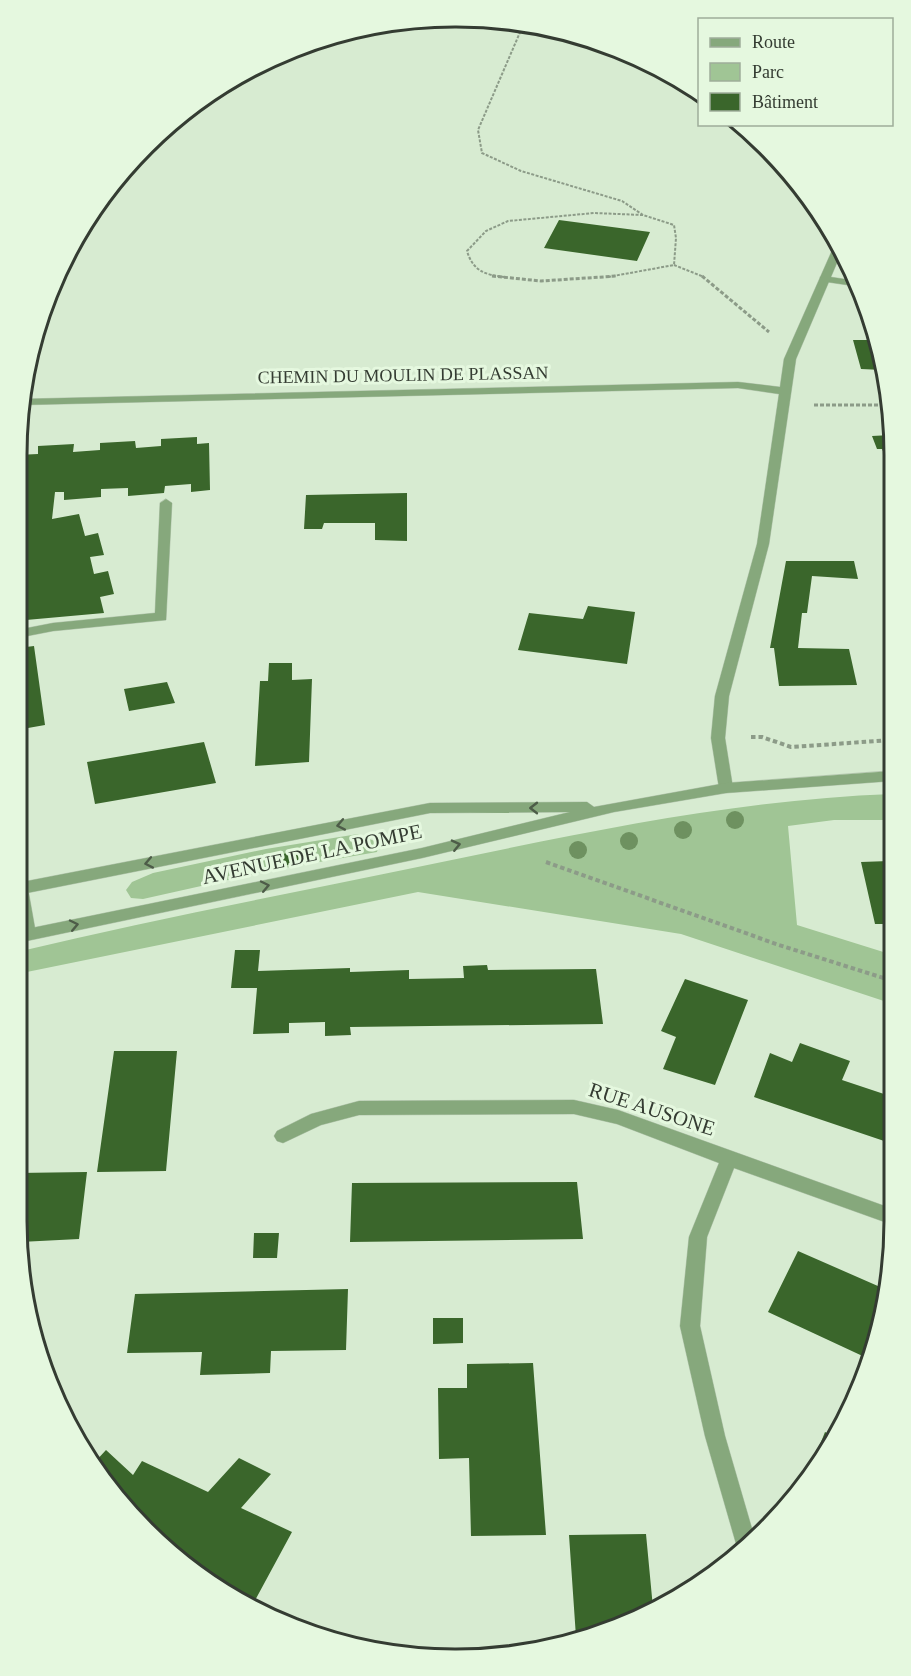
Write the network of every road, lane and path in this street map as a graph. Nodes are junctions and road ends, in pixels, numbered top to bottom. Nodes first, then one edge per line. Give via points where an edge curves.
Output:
1 (520, 32) edge
2 (643, 215) junction
3 (835, 256) edge
4 (674, 265) junction
5 (824, 279) junction
6 (847, 282) edge
7 (796, 343) junction
8 (784, 392) junction
9 (31, 402) edge
10 (166, 503) dead end
11 (27, 632) edge
12 (718, 738) junction
13 (884, 741) edge
14 (884, 777) edge
15 (726, 788) junction
16 (614, 807) junction
17 (546, 862) dead end
18 (27, 887) edge
19 (27, 935) edge
20 (884, 978) edge
21 (283, 1137) dead end
22 (729, 1159) junction
23 (884, 1213) edge
24 (744, 1537) edge

1 - 2 path via 478,130 482,153 520,171 622,201
2 - 4 path via 674,225
2 - 4 path via 594,213 508,221 486,231 467,250 471,264 486,275 541,281 610,277
3 - 5 street
4 - 7 path via 703,276 774,337
5 - 6 street
5 - 7 street
7 - 8 street
8 - 9 street, CHEMIN DU MOULIN DE PLASSAN via 738,385
8 - 12 street via 763,544 722,696
10 - 11 street via 161,617
12 - 13 path via 762,736 791,747
12 - 15 street
14 - 15 street, AVENUE DE LA POMPE
15 - 16 street, AVENUE DE LA POMPE
16 -> 18 street, AVENUE DE LA POMPE via 430,808
19 -> 16 street, AVENUE DE LA POMPE via 422,853
17 - 20 path
21 - 22 street, RUE AUSONE via 317,1119 359,1108 574,1107 618,1117
22 - 23 street, RUE AUSONE
22 - 24 street via 698,1237 690,1326

